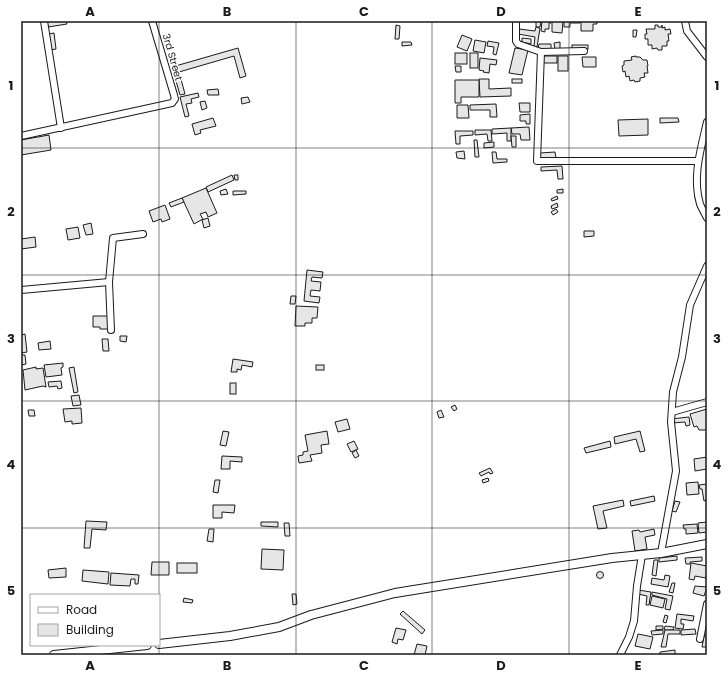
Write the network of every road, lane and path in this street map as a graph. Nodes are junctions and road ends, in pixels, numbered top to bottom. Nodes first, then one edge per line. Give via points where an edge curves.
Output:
1 (44, 21) edge
2 (152, 21) edge
3 (516, 21) edge
4 (684, 21) edge
5 (584, 51) dead end
6 (541, 52) junction
7 (707, 57) edge
8 (707, 122) edge
9 (61, 128) junction
10 (21, 136) edge
11 (698, 161) junction
12 (707, 218) edge
13 (143, 234) dead end
14 (707, 266) edge
15 (109, 282) junction
16 (21, 290) edge
17 (111, 330) dead end
18 (707, 402) edge
19 (672, 412) junction
20 (707, 544) edge
21 (661, 553) junction
22 (642, 555) junction
23 (707, 604) edge
24 (700, 640) dead end
25 (160, 644) edge
26 (138, 646) edge
27 (54, 655) edge
28 (620, 655) edge

1 - 9 street
2 - 9 street, 3rd Street via 174,99 172,103
3 - 6 street via 518,44
4 - 7 street via 687,30
5 - 6 street
6 - 11 street via 537,161
8 - 11 street
9 - 10 street
11 - 12 street via 697,191 700,205
13 - 15 street via 113,238
14 - 19 street via 690,305
15 - 16 street
15 - 17 street
18 - 19 street
19 - 21 street via 670,422 676,471
20 - 21 street
21 - 22 street
22 - 25 street via 395,593 311,615 279,627 230,636
22 - 28 street via 634,621
23 - 24 street
26 - 27 street

